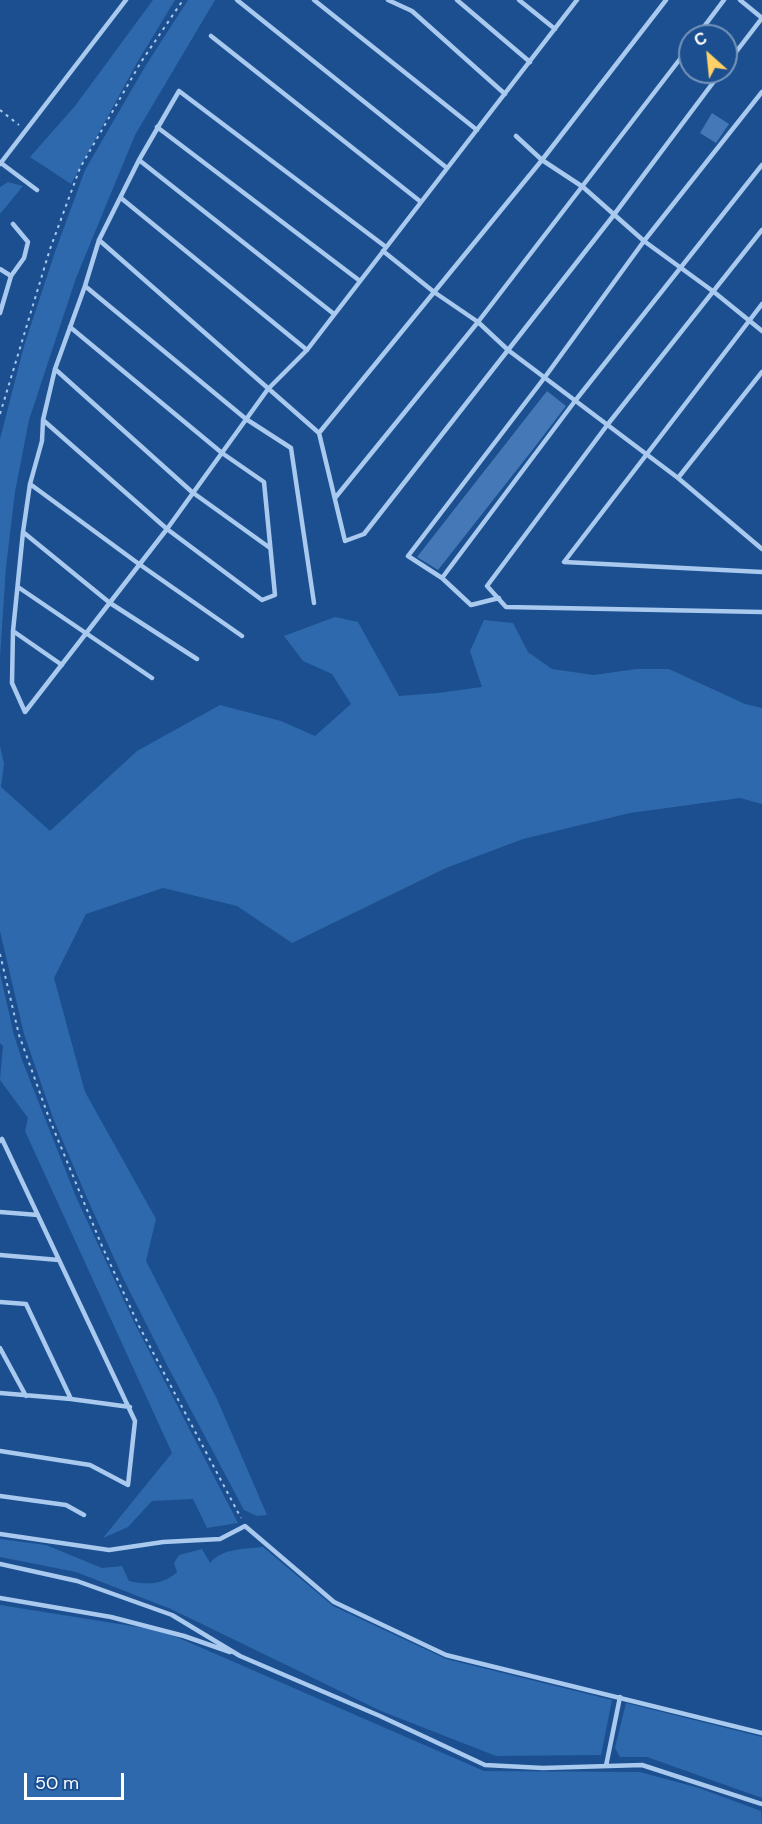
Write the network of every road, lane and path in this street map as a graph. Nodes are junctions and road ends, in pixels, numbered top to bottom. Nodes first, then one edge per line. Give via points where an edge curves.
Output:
1 (126, 0) edge
2 (183, 0) edge
3 (237, 0) edge
4 (314, 0) edge
5 (388, 0) edge
6 (457, 0) edge
7 (519, 0) edge
8 (578, 0) edge
9 (666, 0) edge
10 (724, 0) edge
11 (740, 0) edge
12 (762, 18) edge
13 (706, 24) edge
14 (555, 29) junction
15 (211, 36) dead end
16 (738, 49) edge
17 (678, 61) edge
18 (530, 62) junction
19 (712, 84) edge
20 (762, 92) edge
21 (505, 94) junction
22 (0, 110) edge
23 (157, 128) junction
24 (26, 130) junction
25 (477, 130) junction
26 (516, 136) dead end
27 (139, 160) junction
28 (542, 160) junction
29 (0, 163) edge
30 (762, 165) edge
31 (447, 168) junction
32 (583, 187) junction
33 (37, 190) dead end
34 (121, 198) junction
35 (421, 202) junction
36 (613, 216) junction
37 (13, 225) dead end
38 (762, 230) edge
39 (99, 240) junction
40 (644, 241) junction
41 (385, 249) junction
42 (682, 268) junction
43 (0, 269) edge
44 (11, 276) junction
45 (360, 281) junction
46 (85, 286) junction
47 (434, 292) junction
48 (714, 292) junction
49 (762, 304) edge
50 (0, 313) edge
51 (334, 314) junction
52 (748, 321) junction
53 (478, 322) junction
54 (70, 327) junction
55 (762, 331) edge
56 (307, 350) junction
57 (508, 350) junction
58 (55, 369) junction
59 (762, 372) edge
60 (545, 377) junction
61 (268, 389) junction
62 (575, 401) junction
63 (0, 414) edge
64 (43, 420) junction
65 (246, 420) junction
66 (608, 424) junction
67 (320, 433) junction
68 (222, 453) junction
69 (646, 454) junction
70 (678, 478) junction
71 (30, 484) junction
72 (192, 492) junction
73 (334, 498) junction
74 (166, 529) junction
75 (23, 532) junction
76 (270, 548) junction
77 (762, 549) edge
78 (139, 564) junction
79 (762, 572) edge
80 (442, 578) junction
81 (18, 587) junction
82 (499, 598) junction
83 (110, 603) junction
84 (314, 603) dead end
85 (762, 612) edge
86 (13, 631) junction
87 (86, 634) junction
88 (242, 636) dead end
89 (197, 659) dead end
90 (62, 665) junction
91 (152, 678) dead end
92 (0, 954) edge
93 (0, 1141) edge
94 (0, 1212) edge
95 (38, 1215) junction
96 (0, 1255) edge
97 (59, 1260) junction
98 (0, 1302) edge
99 (0, 1348) edge
100 (0, 1393) edge
101 (26, 1396) junction
102 (71, 1399) junction
103 (130, 1407) junction
104 (0, 1451) edge
105 (0, 1496) edge
106 (84, 1515) dead end
107 (245, 1526) junction
108 (0, 1534) edge
109 (0, 1564) edge
110 (0, 1598) edge
111 (240, 1656) junction
112 (620, 1697) junction
113 (762, 1733) edge
114 (606, 1766) junction
115 (762, 1804) edge

1 - 24 lane
2 - 63 path via 141,62 80,168 50,249
3 - 31 lane
4 - 25 lane
5 - 21 lane via 412,11
6 - 18 lane
7 - 14 lane
8 - 14 lane
9 - 28 lane
10 - 13 lane
11 - 12 lane
12 - 16 lane
14 - 18 lane
15 - 35 lane
17 - 32 lane
18 - 21 lane
19 - 36 lane
20 - 40 lane
21 - 25 lane
22 - 24 path
23 - 27 lane
23 - 41 lane via 179,91
23 - 45 lane
24 - 29 lane
25 - 31 lane
26 - 28 lane
27 - 34 lane
27 - 51 lane
28 - 32 lane
28 - 47 lane
29 - 33 lane
30 - 42 lane
31 - 35 lane
32 - 36 lane
32 - 53 lane
34 - 39 lane
34 - 56 lane
35 - 41 lane
36 - 40 lane
36 - 57 lane
37 - 44 lane via 28,242 24,258
38 - 48 lane
39 - 46 lane
39 - 61 lane
40 - 42 lane
40 - 60 lane
41 - 45 lane
41 - 47 lane
42 - 48 lane
42 - 62 lane
43 - 44 lane
44 - 50 lane
45 - 51 lane
46 - 54 lane
46 - 65 lane
47 - 53 lane
47 - 67 lane
48 - 52 lane
48 - 66 lane
49 - 52 lane
51 - 56 lane
52 - 55 lane
52 - 69 lane
53 - 57 lane
53 - 73 lane
54 - 58 lane
54 - 68 lane
56 - 61 lane
57 - 60 lane
57 - 73 lane via 364,534 345,542
58 - 64 lane
58 - 72 lane
59 - 70 lane
60 - 62 lane
60 - 80 lane via 408,556
61 - 65 lane
61 - 67 lane
62 - 66 lane
62 - 80 lane
64 - 71 lane via 42,441
64 - 74 lane
65 - 68 lane
65 - 84 lane via 291,448
66 - 69 lane
66 - 82 lane via 487,586
67 - 73 lane
68 - 72 lane
68 - 76 lane via 264,482
69 - 70 lane
69 - 79 lane via 564,561
70 - 77 lane
71 - 75 lane
71 - 78 lane
72 - 74 lane
72 - 76 lane
74 - 76 lane via 262,600 275,595
74 - 78 lane
75 - 81 lane
75 - 83 lane
78 - 83 lane
78 - 88 lane
80 - 82 lane via 471,605
81 - 86 lane
81 - 87 lane
82 - 85 lane via 506,607
83 - 87 lane
83 - 89 lane
86 - 90 lane
86 - 90 lane via 12,683 26,712
87 - 90 lane
87 - 91 lane
92 - 107 path via 19,1035 98,1236 140,1326
93 - 95 lane
94 - 95 lane
95 - 97 lane
96 - 97 lane
97 - 103 lane
98 - 102 lane via 26,1304
99 - 101 lane
100 - 101 lane
101 - 102 lane
102 - 103 lane
103 - 104 lane via 135,1420 128,1485 90,1465
105 - 106 lane via 66,1505
107 - 108 lane via 220,1539 109,1550
107 - 112 lane via 334,1602 446,1655
109 - 111 lane via 77,1581 172,1615
110 - 111 lane via 111,1617
111 - 114 lane via 484,1765
112 - 113 lane
112 - 114 lane
114 - 115 lane via 642,1765

